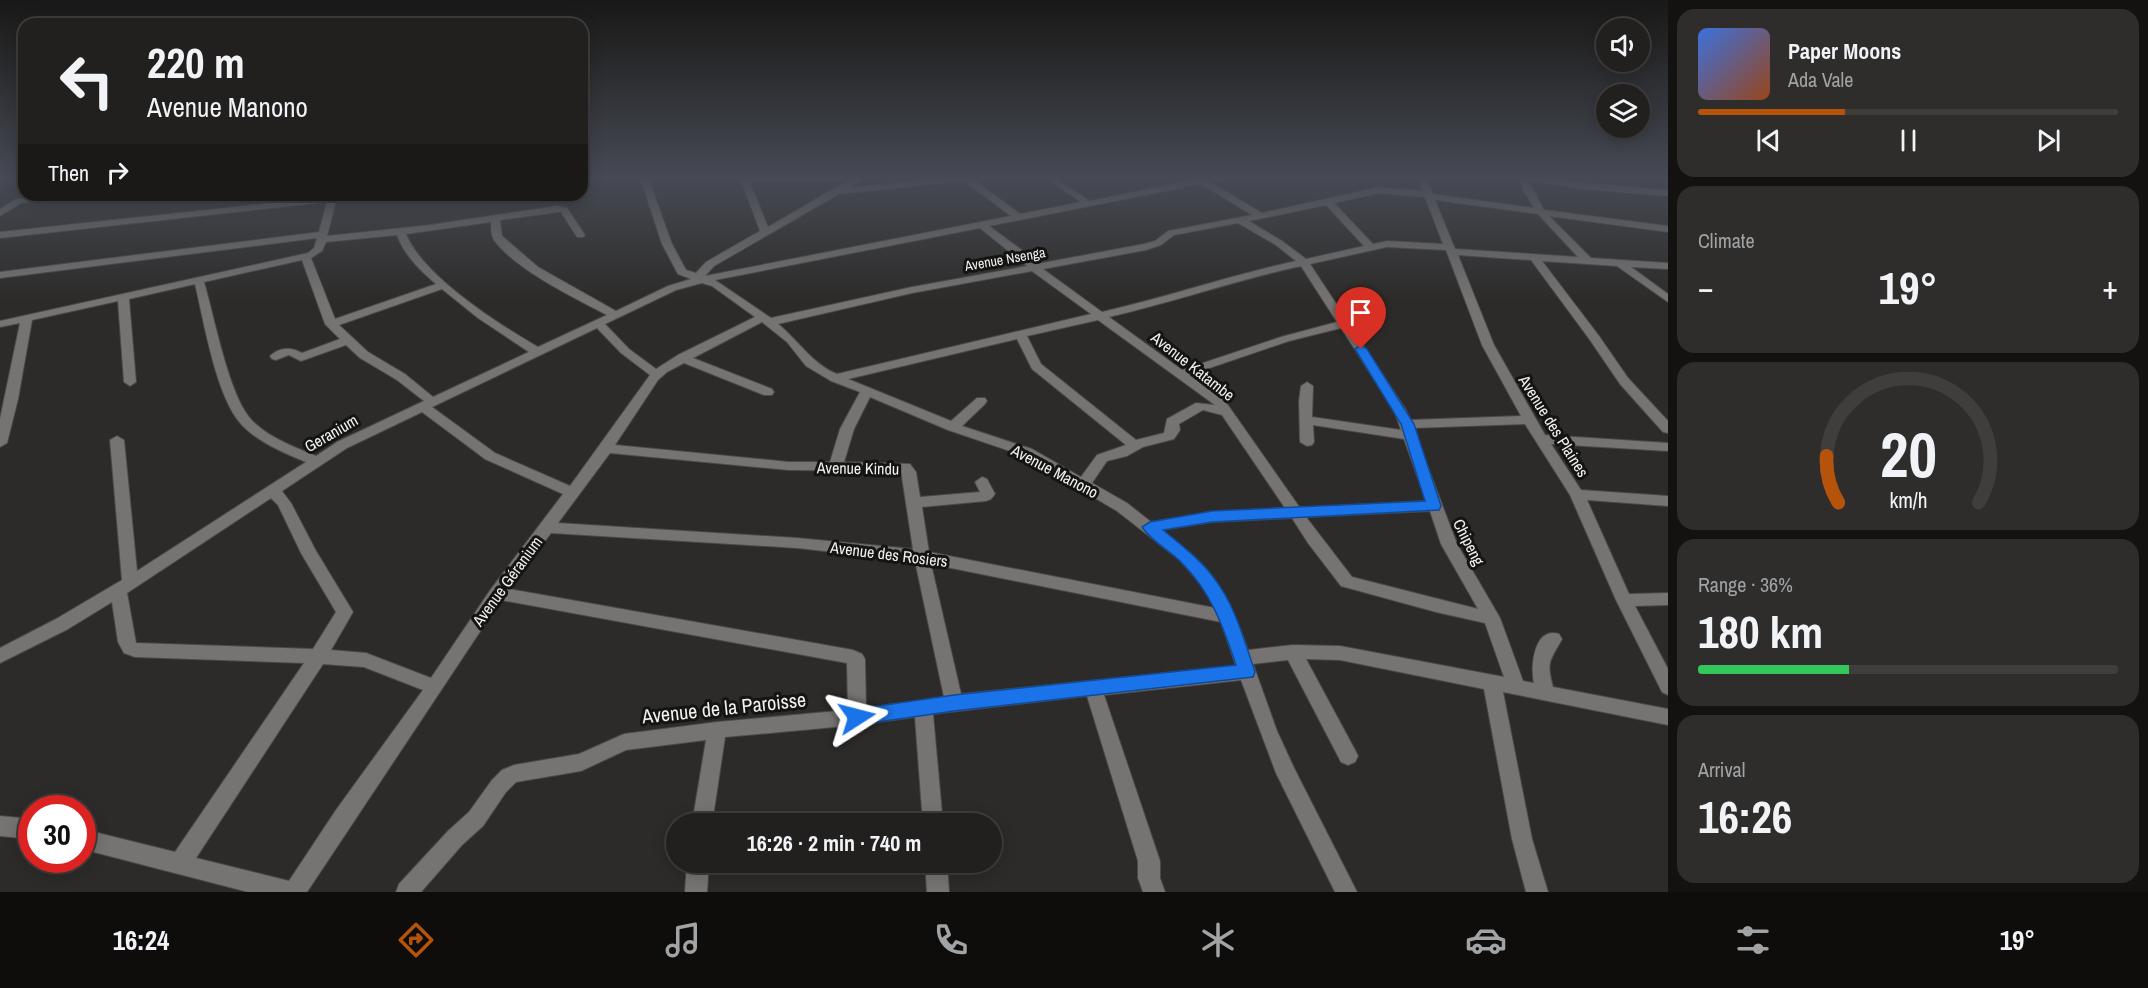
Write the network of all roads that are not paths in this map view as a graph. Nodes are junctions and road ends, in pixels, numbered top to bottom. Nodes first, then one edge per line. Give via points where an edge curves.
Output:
1 (148, 219) edge
2 (327, 219) edge
3 (495, 219) joint
4 (570, 219) edge
5 (659, 219) edge
6 (760, 219) edge
7 (787, 219) edge
8 (1011, 219) edge
9 (1247, 219) edge
10 (1343, 219) edge
11 (1439, 219) edge
12 (1546, 219) edge
13 (1590, 219) edge
14 (1240, 220) junction
15 (982, 225) junction
16 (1668, 229) edge
17 (400, 231) junction
18 (765, 231) junction
19 (580, 235) dead end
20 (0, 236) edge
21 (322, 237) junction
22 (1370, 247) junction
23 (1451, 250) junction
24 (309, 256) junction
25 (1535, 259) junction
26 (1304, 262) junction
27 (1589, 262) junction
28 (1620, 263) junction
29 (1668, 266) edge
30 (1035, 268) junction
31 (0, 275) edge
32 (698, 279) junction
33 (199, 281) junction
34 (444, 285) junction
35 (123, 297) junction
36 (1668, 299) edge
37 (616, 315) junction
38 (1100, 315) junction
39 (27, 318) junction
40 (766, 320) junction
41 (598, 323) junction
42 (0, 324) edge
43 (331, 324) junction
44 (1343, 324) junction
45 (1020, 333) junction
46 (346, 341) junction
47 (538, 352) junction
48 (276, 356) dead end
49 (682, 358) junction
50 (1181, 374) junction
51 (657, 375) junction
52 (835, 378) junction
53 (130, 382) dead end
54 (1307, 386) dead end
55 (867, 390) junction
56 (768, 392) dead end
57 (981, 401) dead end
58 (426, 403) junction
59 (1227, 412) junction
60 (1307, 420) junction
61 (1529, 420) junction
62 (952, 427) junction
63 (1668, 429) edge
64 (1409, 430) junction
65 (1541, 439) junction
66 (117, 440) dead end
67 (1307, 442) dead end
68 (0, 443) edge
69 (1135, 446) junction
70 (606, 447) junction
71 (1668, 447) edge
72 (316, 461) junction
73 (835, 468) junction
74 (982, 482) dead end
75 (1083, 485) junction
76 (273, 490) junction
77 (571, 492) junction
78 (1577, 495) junction
79 (1668, 501) edge
80 (915, 503) junction
81 (1433, 506) junction
82 (1295, 513) junction
83 (546, 527) junction
84 (1150, 527) junction
85 (922, 556) junction
86 (124, 587) junction
87 (496, 593) junction
88 (1668, 599) edge
89 (1624, 600) junction
90 (1228, 617) junction
91 (1492, 618) junction
92 (1553, 639) dead end
93 (1293, 652) junction
94 (0, 656) edge
95 (317, 658) junction
96 (1244, 665) junction
97 (1666, 682) edge
98 (1492, 683) junction
99 (435, 687) junction
100 (1093, 687) junction
101 (1516, 687) junction
102 (1546, 693) junction
103 (954, 703) junction
104 (923, 707) junction
105 (857, 717) junction
106 (1668, 717) edge
107 (717, 730) junction
108 (1348, 756) dead end
109 (704, 813) edge
110 (932, 813) edge
111 (0, 826) edge
112 (18, 828) edge
113 (96, 843) edge
114 (180, 864) junction
115 (697, 873) edge
116 (937, 873) edge
117 (292, 892) edge
118 (406, 892) edge
119 (696, 892) edge
120 (938, 892) edge
121 (1154, 892) edge
122 (1346, 892) edge
123 (1537, 892) edge

1 - 20 street
2 - 21 street
3 - 17 street
3 - 37 street via 498,240 514,254
4 - 19 street
5 - 32 street, Avenue Manono via 674,261 682,272
6 - 18 street
7 - 18 street
8 - 15 street, Geranium
9 - 14 street, Avenue Nsenga
10 - 22 street
11 - 23 street, Avenue des Plaines
12 - 27 street
13 - 16 street, Avenue Nsenga
14 - 26 street, Chipeng
14 - 30 street, Avenue Nsenga via 1168,234 1146,247
15 - 30 street, Avenue Katambe
15 - 32 street, Geranium
17 - 21 street
17 - 34 street via 418,262
18 - 32 street via 710,264
21 - 24 street via 319,251
21 - 31 street
22 - 23 street via 1393,243
22 - 26 street
23 - 25 street
23 - 61 street, Avenue des Plaines via 1488,345
24 - 33 street
24 - 43 street
25 - 27 street
25 - 63 street via 1624,381
26 - 38 street
26 - 44 street, Chipeng
27 - 28 street
28 - 29 street
28 - 36 street
30 - 38 street, Avenue Katambe
30 - 40 street, Avenue Nsenga
32 - 37 street, Geranium
32 - 40 street, Avenue Manono via 716,284
33 - 35 street
33 - 72 street via 229,389 241,416 276,442
34 - 43 street
34 - 47 street
35 - 39 street
35 - 53 street
37 - 41 street, Geranium
38 - 45 street
38 - 50 street, Avenue Katambe
39 - 42 street
39 - 68 street
40 - 49 street, Avenue Géranium
40 - 52 street, Avenue Manono via 791,340 810,363
41 - 47 street, Geranium
41 - 51 street via 625,351
43 - 46 street
44 - 50 street
44 - 64 street, Chipeng
45 - 52 street
45 - 69 street via 1041,371
46 - 48 street via 301,357 290,351
46 - 58 street
47 - 58 street, Geranium
49 - 51 street, Avenue Géranium
49 - 56 street
50 - 59 street, Avenue Katambe
51 - 70 street, Avenue Géranium
52 - 55 street, Avenue Manono
54 - 60 street
55 - 62 street, Avenue Manono
55 - 73 street via 847,429
57 - 62 street
58 - 72 street, Geranium
58 - 77 street via 463,438 490,456
59 - 69 street via 1199,406 1173,419 1169,436
59 - 82 street, Avenue Katambe
60 - 64 street
60 - 67 street
61 - 64 street
61 - 65 street, Avenue des Plaines
62 - 75 street, Avenue Manono via 1023,450
64 - 81 street, Chipeng
65 - 71 street
65 - 78 street, Avenue des Plaines
66 - 86 street
69 - 75 street via 1102,458
70 - 73 street, Avenue Kindu
70 - 77 street, Avenue Géranium
72 - 76 street, Geranium
73 - 80 street, Avenue Kindu via 905,467
74 - 80 street via 986,496
75 - 84 street, Avenue Manono
76 - 86 street, Geranium
76 - 95 street via 345,612
77 - 83 street, Avenue Géranium
78 - 79 street
78 - 89 street, Avenue des Plaines
80 - 85 street, Avenue Kindu
81 - 82 street
81 - 91 street, Chipeng via 1449,544
82 - 84 street via 1195,518
82 - 91 street, Avenue Katambe via 1347,582
83 - 85 street, Avenue des Rosiers via 797,543
83 - 87 street, Avenue Géranium
84 - 90 street, Avenue Manono via 1202,574
85 - 90 street, Avenue des Rosiers
85 - 103 street, Avenue Kindu
86 - 94 street, Geranium
86 - 95 street via 127,642 132,649
87 - 99 street, Avenue Géranium
87 - 105 street via 853,657
88 - 89 street
89 - 97 street, Avenue des Plaines
90 - 96 street, Avenue Manono
91 - 101 street, Chipeng
92 - 102 street via 1540,661
93 - 96 street, Avenue de la Paroisse
93 - 98 street, Avenue de la Paroisse via 1340,653
93 - 108 street
95 - 99 street via 366,660
95 - 114 street
96 - 100 street, Avenue de la Paroisse
96 - 122 street, Avenue Manono via 1286,774
98 - 101 street, Avenue de la Paroisse
98 - 123 street via 1522,839
99 - 117 street, Avenue Géranium
100 - 103 street, Avenue de la Paroisse
100 - 121 street via 1149,861
101 - 102 street, Avenue de la Paroisse
102 - 106 street, Avenue de la Paroisse
103 - 104 street, Avenue de la Paroisse
104 - 105 street, Avenue de la Paroisse
104 - 110 street
105 - 107 street, Avenue de la Paroisse
107 - 109 street
107 - 118 street, Avenue de la Paroisse via 624,742 574,764 514,773
111 - 112 street
113 - 114 street
114 - 117 street
115 - 119 street
116 - 120 street

